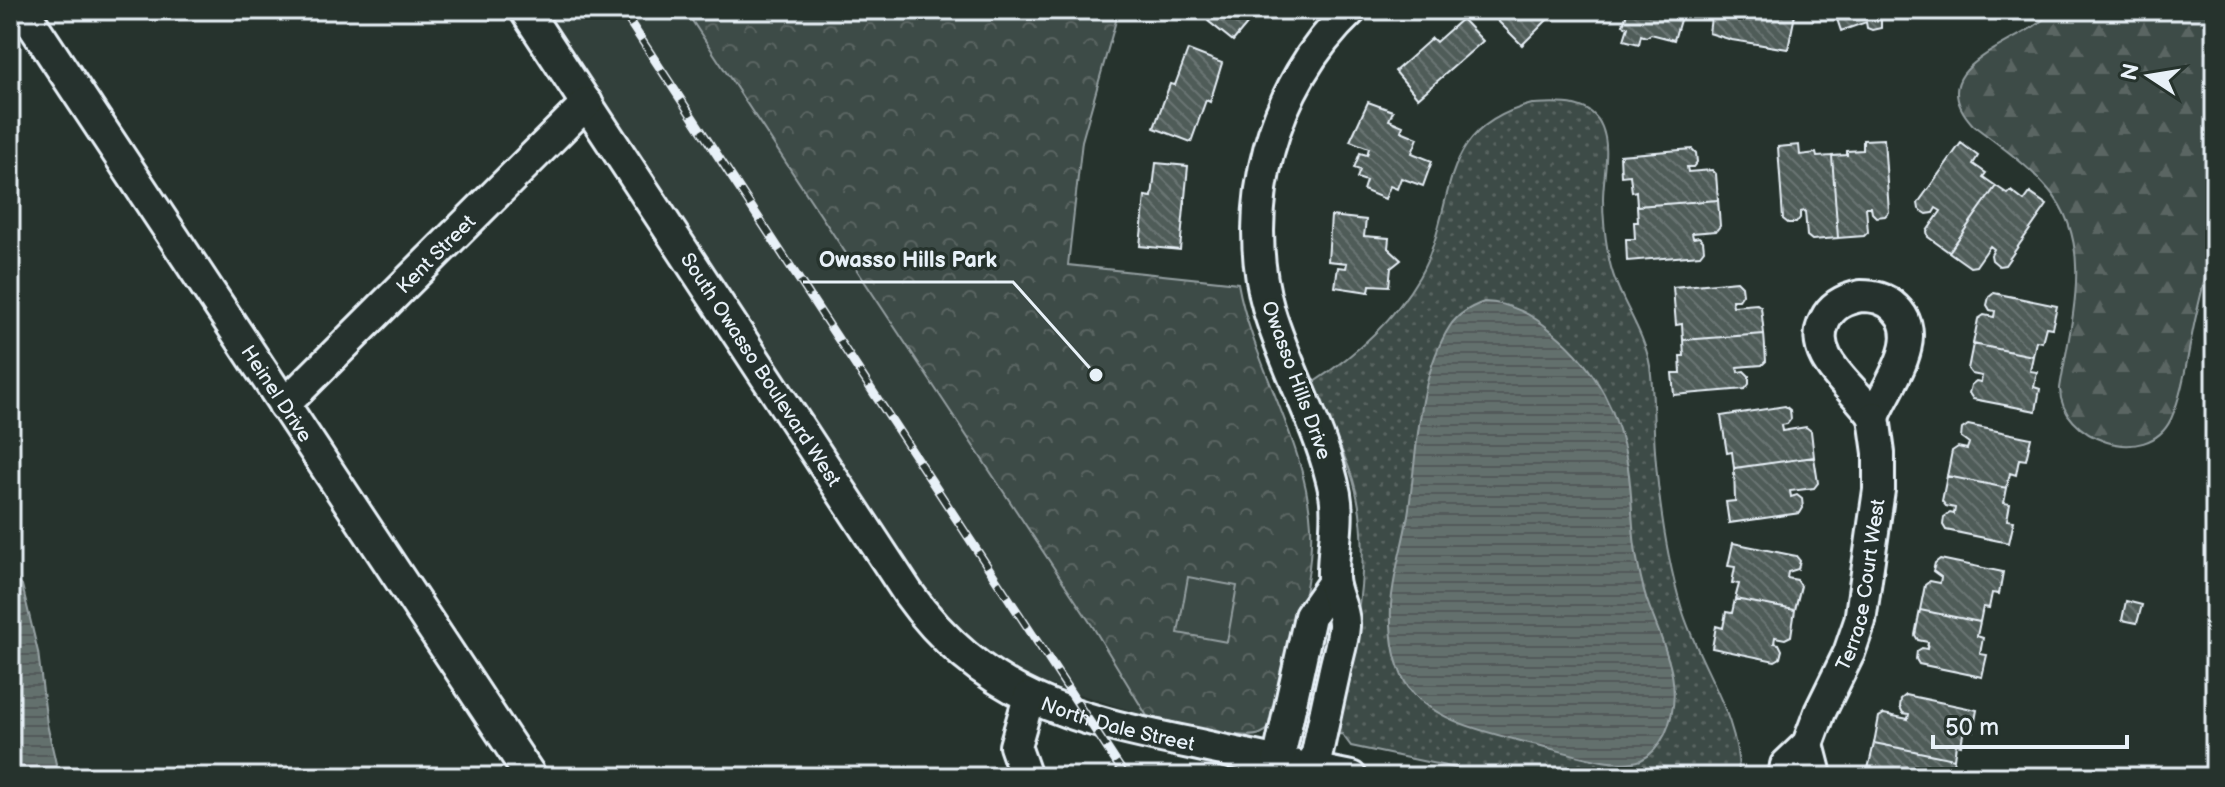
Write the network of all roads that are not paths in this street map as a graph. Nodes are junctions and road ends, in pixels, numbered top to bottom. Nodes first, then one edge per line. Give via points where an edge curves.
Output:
1 (23, 10) edge
2 (525, 10) edge
3 (1351, 10) edge
4 (587, 103) junction
5 (284, 405) junction
6 (1874, 417) dead end
7 (1333, 583) junction
8 (1029, 697) junction
9 (1808, 744) junction
10 (1278, 762) junction
11 (1314, 769) junction
12 (531, 777) edge
13 (1026, 777) edge
14 (1351, 777) edge
15 (1784, 777) edge
16 (1814, 777) edge

1 - 5 street, Heinel Drive
2 - 4 street, South Owasso Boulevard West
3 - 7 street, Owasso Hills Drive via 1313,54 1274,129 1262,176 1258,224 1268,309 1336,498
4 - 5 street, Kent Street
4 - 8 street, South Owasso Boulevard West via 922,612 975,665
5 - 12 street, Heinel Drive
6 - 9 street, Terrace Court West via 1880,478 1862,610
7 - 10 street via 1310,616
7 - 11 street, Owasso Hills Drive via 1344,624
8 - 10 street, North Dale Street via 1099,723
8 - 13 street via 1015,746
9 - 15 street, Terrace Court West via 1786,765
9 - 16 street
10 - 11 street, North Dale Street
11 - 14 street, North Dale Street

